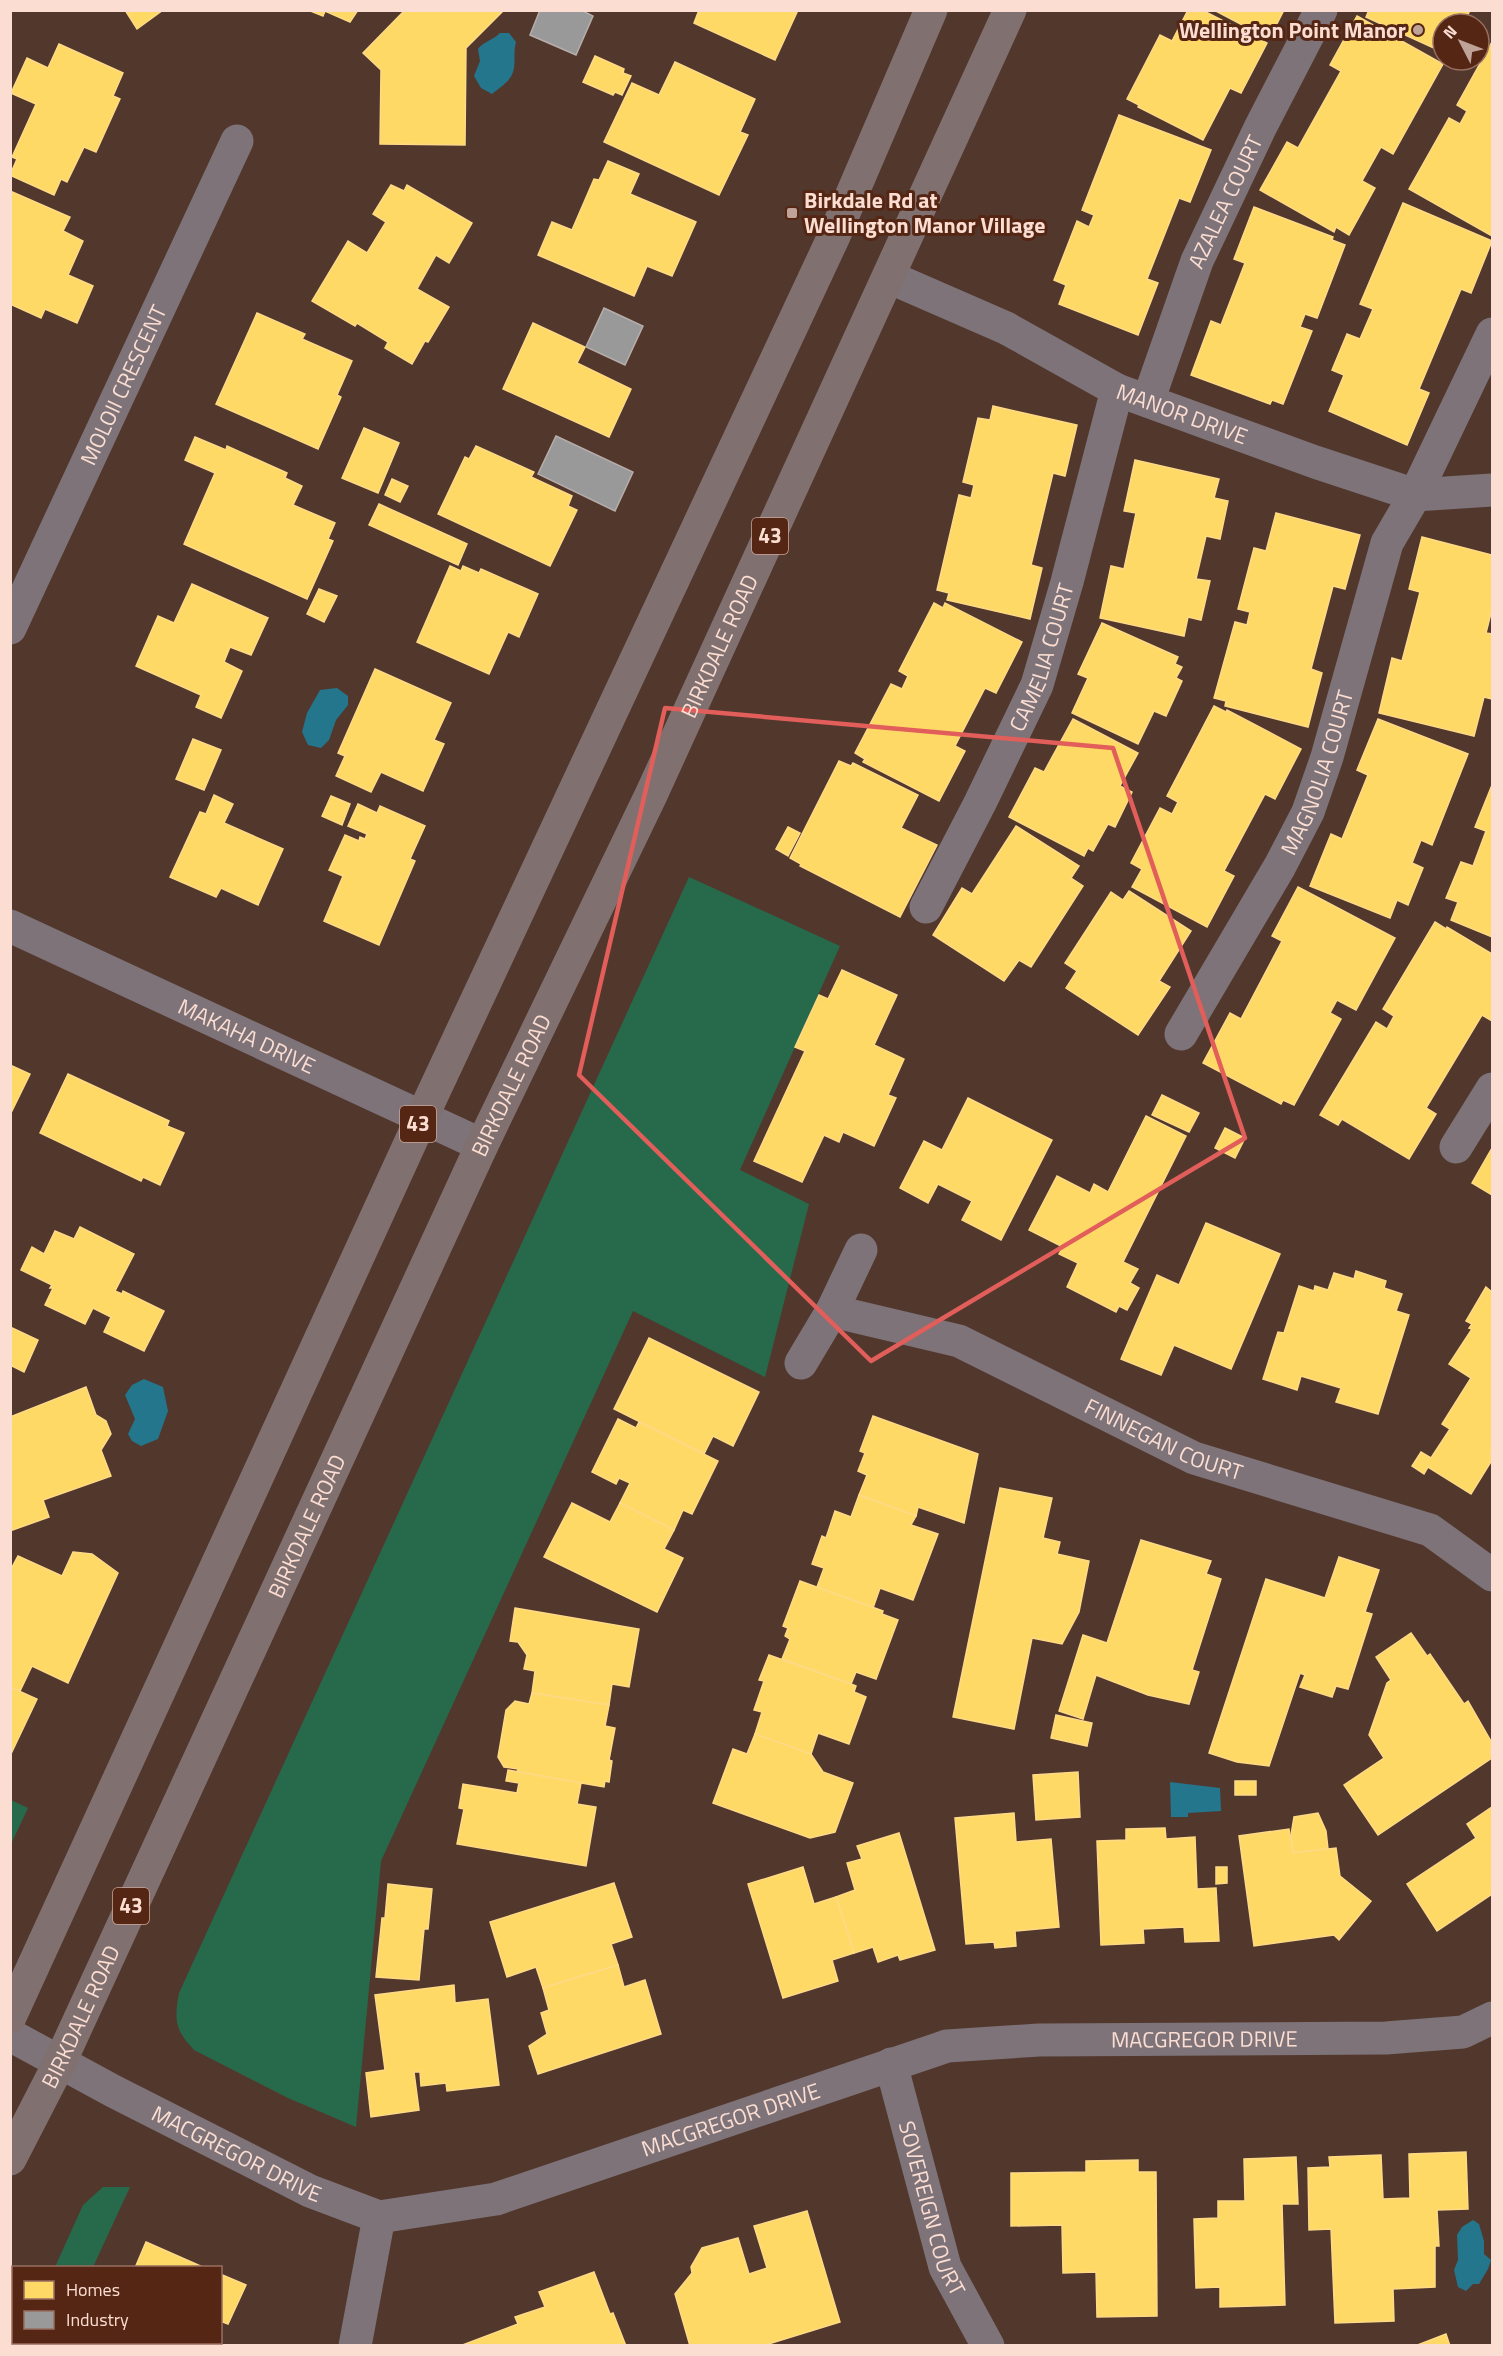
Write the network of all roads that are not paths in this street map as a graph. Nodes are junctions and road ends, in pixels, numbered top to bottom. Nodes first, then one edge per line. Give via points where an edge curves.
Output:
1 (930, 10) edge
2 (1010, 10) edge
3 (1321, 10) edge
4 (237, 141) dead end
5 (889, 277) junction
6 (1492, 334) edge
7 (1117, 390) junction
8 (1148, 400) junction
9 (1492, 490) edge
10 (1415, 495) junction
11 (10, 628) edge
12 (926, 907) dead end
13 (10, 926) edge
14 (1180, 1034) dead end
15 (1492, 1089) edge
16 (422, 1117) junction
17 (482, 1145) junction
18 (1456, 1147) dead end
19 (861, 1250) dead end
20 (832, 1311) junction
21 (801, 1363) dead end
22 (1492, 1575) edge
23 (10, 2017) edge
24 (1492, 2019) edge
25 (10, 2035) edge
26 (60, 2062) junction
27 (891, 2064) junction
28 (10, 2159) edge
29 (379, 2217) junction
30 (355, 2346) edge
31 (988, 2346) edge

1 - 16 main road, 43 via 829,247
2 - 5 main road, BIRKDALE ROAD / 43
3 - 8 street, AZALEA COURT via 1197,261
4 - 11 street, MOLOII CRESCENT
5 - 7 street, MANOR DRIVE via 1006,328
5 - 17 main road, BIRKDALE ROAD / 43 via 651,795
6 - 10 street, MAGNOLIA COURT
7 - 8 street, MANOR DRIVE
7 - 12 street, CAMELIA COURT via 1037,685
8 - 10 street, MANOR DRIVE
9 - 10 street, MANOR DRIVE
10 - 14 street, MAGNOLIA COURT via 1387,543 1328,757 1308,812
13 - 16 street, MAKAHA DRIVE
15 - 18 street
16 - 17 street, MAKAHA DRIVE
16 - 23 main road, 43
17 - 26 main road, BIRKDALE ROAD / 43
19 - 20 street
20 - 21 street
20 - 22 street, FINNEGAN COURT via 959,1341 1194,1458 1430,1530
24 - 27 street, MACGREGOR DRIVE via 1463,2032 1386,2038 1039,2040 946,2046
25 - 26 street, MACGREGOR DRIVE
26 - 28 main road, BIRKDALE ROAD / 43
26 - 29 street, MACGREGOR DRIVE via 310,2191
27 - 29 street, MACGREGOR DRIVE via 496,2199
27 - 31 street, SOVEREIGN COURT via 945,2267
29 - 30 street

